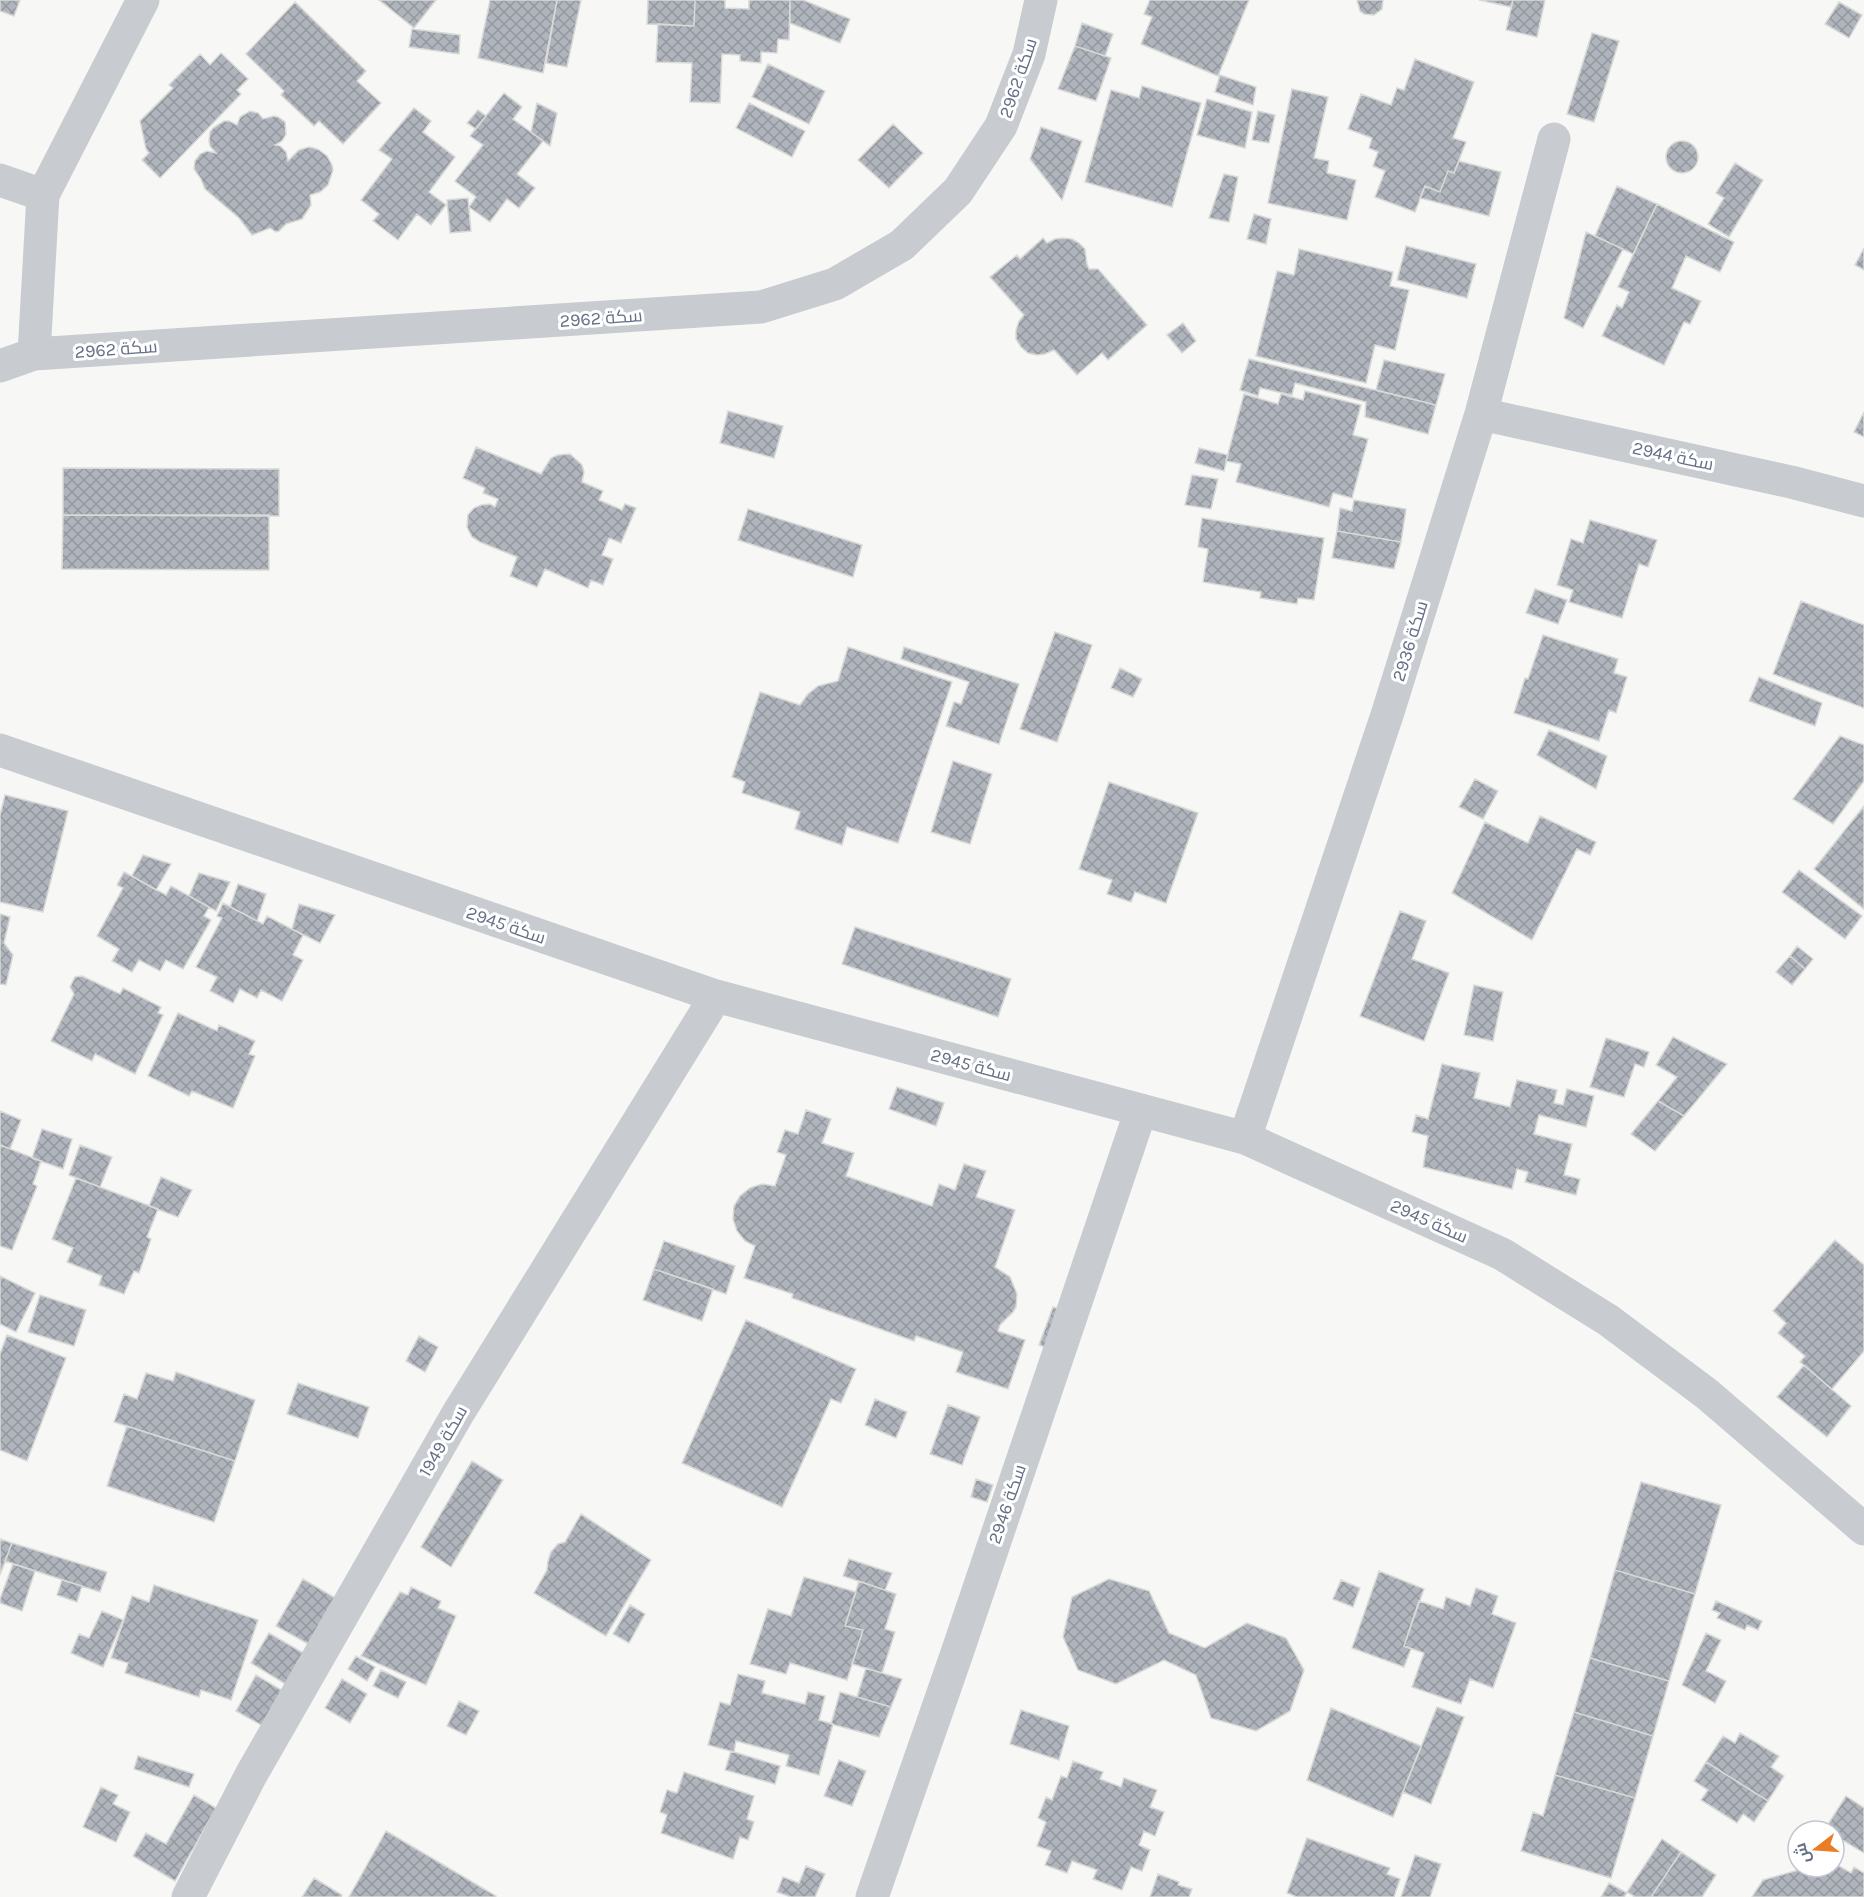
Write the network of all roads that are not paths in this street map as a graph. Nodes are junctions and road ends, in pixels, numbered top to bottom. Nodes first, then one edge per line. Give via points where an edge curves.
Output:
1 (143, 0) edge
2 (1041, 0) edge
3 (1554, 139) dead end
4 (0, 180) edge
5 (43, 195) junction
6 (34, 354) junction
7 (0, 366) edge
8 (1481, 414) junction
9 (1864, 501) edge
10 (0, 750) edge
11 (716, 996) junction
12 (1141, 1110) junction
13 (1245, 1137) junction
14 (1864, 1528) edge
15 (188, 1897) edge
16 (872, 1897) edge

1 - 5 street
2 - 6 street, سكة 2962 via 1029,54 1001,126 958,191 902,245 835,284 761,307
3 - 8 street, سكة 2936
4 - 5 street
5 - 6 street
6 - 7 street, سكة 2962
8 - 9 street, سكة 2944
8 - 13 street, سكة 2936 via 1388,712
10 - 11 street, سكة 2945
11 - 12 street, سكة 2945
11 - 15 street, سكة 1949 via 457,1415 251,1775
12 - 13 street, سكة 2945
12 - 16 street, سكة 2946
13 - 14 street, سكة 2945 via 1502,1254 1608,1320 1707,1394

